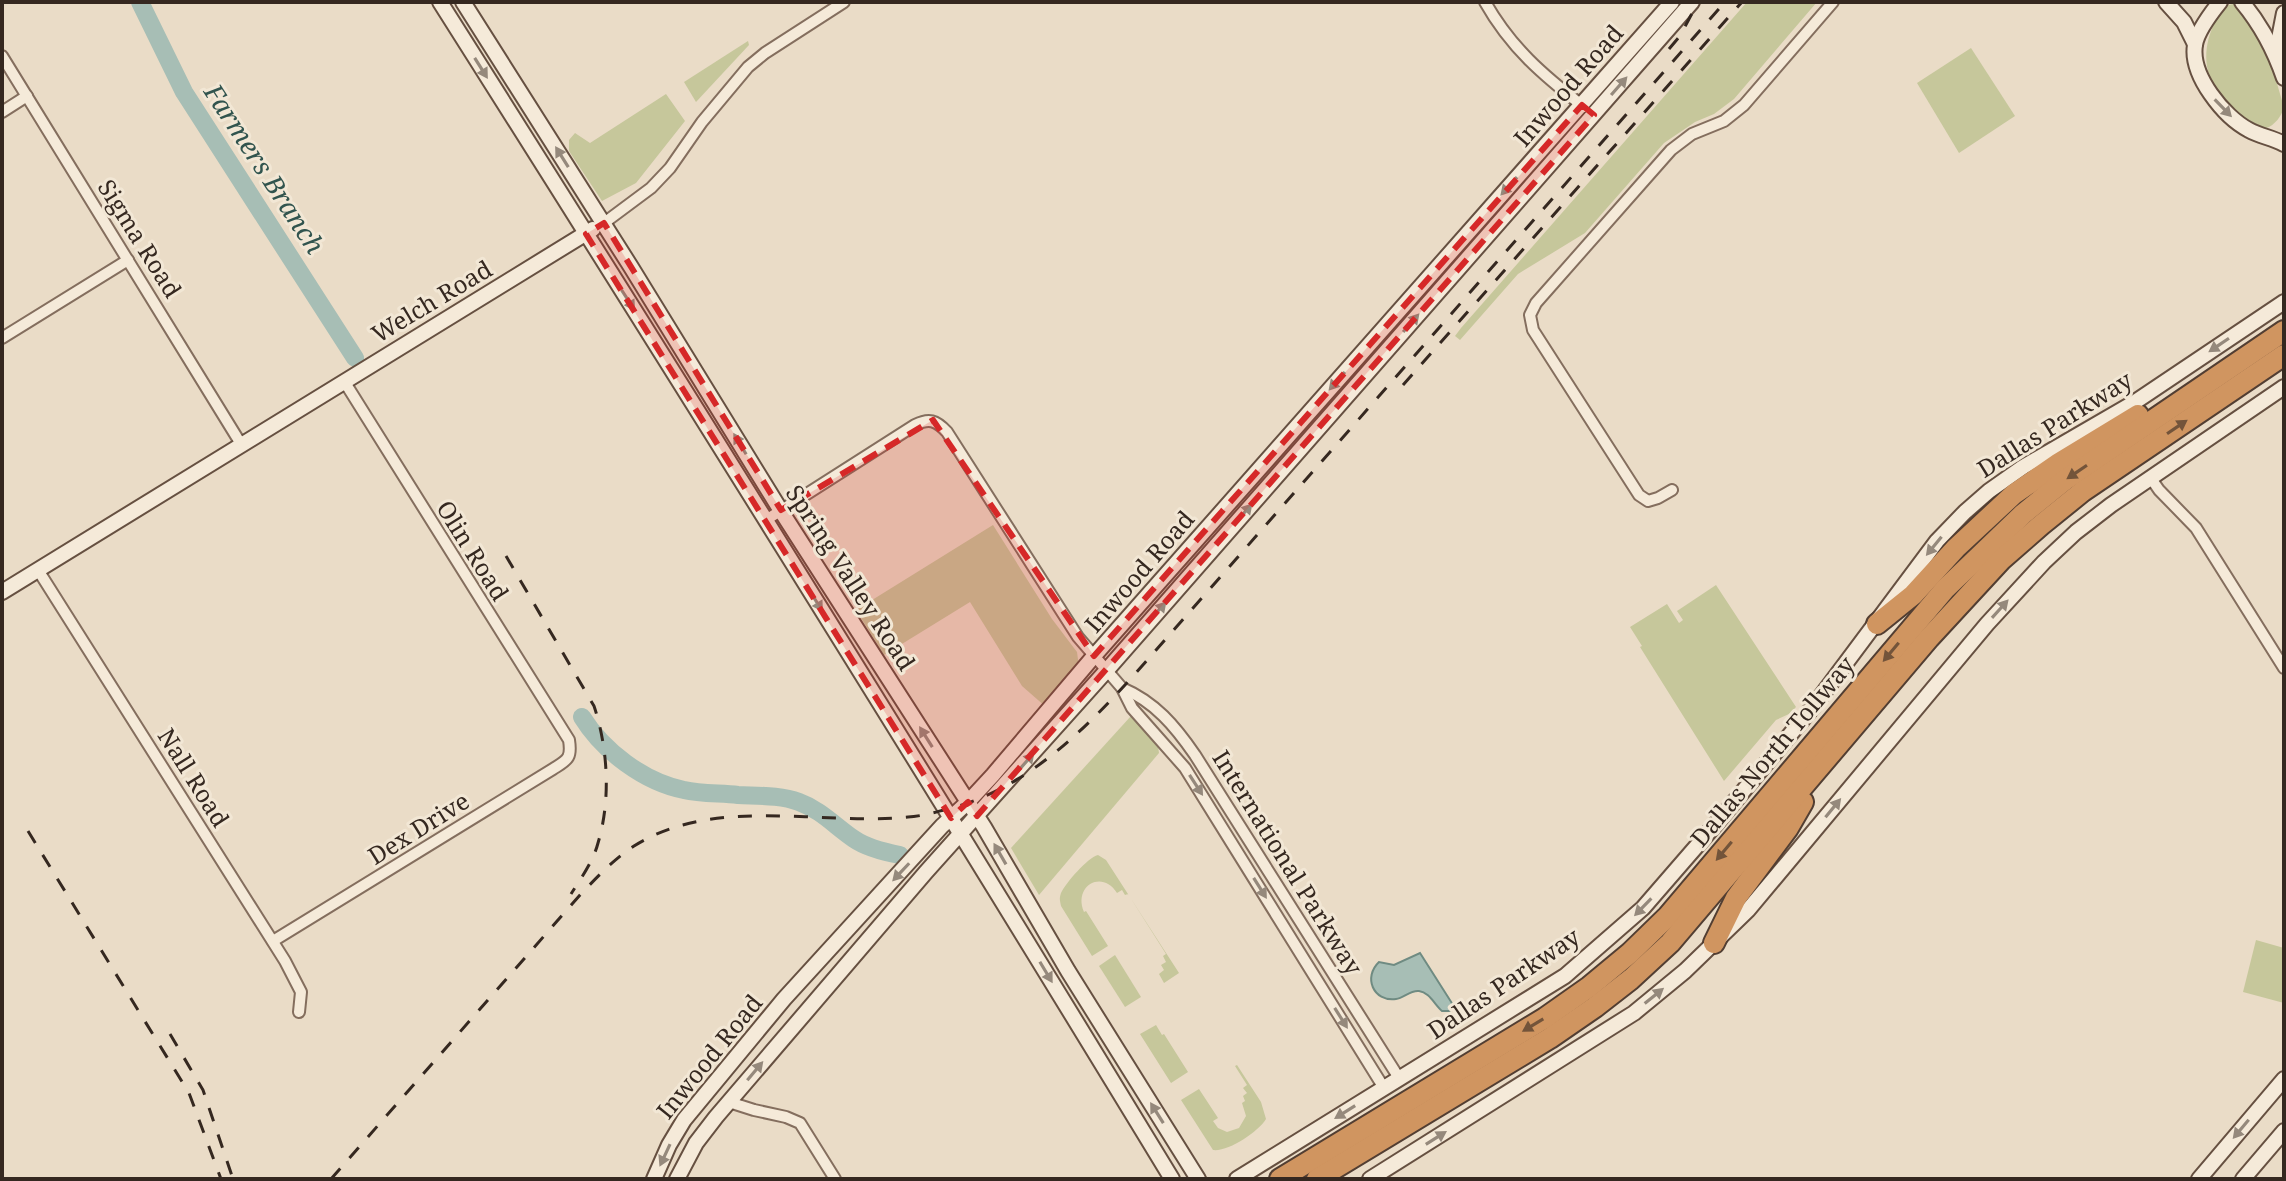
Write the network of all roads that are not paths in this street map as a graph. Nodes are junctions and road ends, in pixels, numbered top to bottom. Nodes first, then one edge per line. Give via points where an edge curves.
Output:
1 (440, 2) edge
2 (463, 2) edge
3 (844, 2) edge
4 (1485, 2) edge
5 (1672, 2) edge
6 (1692, 2) edge
7 (1833, 2) edge
8 (2166, 2) edge
9 (2220, 2) edge
10 (2242, 2) edge
11 (2284, 13) edge
12 (2195, 44) junction
13 (2276, 54) junction
14 (2, 56) edge
15 (2284, 78) edge
16 (27, 96) junction
17 (1588, 110) junction
18 (2, 112) edge
19 (2280, 137) edge
20 (604, 223) junction
21 (586, 234) junction
22 (128, 260) junction
23 (1441, 262) junction
24 (1455, 273) junction
25 (2284, 302) edge
26 (2284, 331) edge
27 (2, 338) edge
28 (2257, 349) junction
29 (2284, 355) edge
30 (344, 381) junction
31 (2284, 387) edge
32 (241, 444) junction
33 (1254, 476) junction
34 (2150, 477) junction
35 (1267, 487) junction
36 (1672, 490) dead end
37 (781, 511) junction
38 (766, 520) junction
39 (38, 570) junction
40 (2, 592) edge
41 (850, 619) junction
42 (1877, 624) junction
43 (834, 630) junction
44 (1094, 656) junction
45 (2284, 668) edge
46 (1107, 670) junction
47 (1122, 688) junction
48 (569, 740) joint
49 (1836, 747) junction
50 (968, 802) junction
51 (977, 816) junction
52 (951, 818) junction
53 (961, 833) junction
54 (1000, 897) junction
55 (1031, 909) junction
56 (1022, 933) junction
57 (273, 941) junction
58 (1714, 943) junction
59 (822, 956) junction
60 (1068, 971) junction
61 (840, 975) junction
62 (299, 1012) dead end
63 (1399, 1078) junction
64 (2284, 1079) edge
65 (711, 1088) junction
66 (1384, 1088) junction
67 (729, 1102) junction
68 (2284, 1131) edge
69 (1242, 1177) edge
70 (654, 1179) edge
71 (677, 1179) edge
72 (835, 1179) edge
73 (1172, 1179) edge
74 (1198, 1179) edge
75 (1280, 1179) edge
76 (1317, 1179) edge
77 (1370, 1179) edge
78 (2199, 1179) edge
79 (2243, 1179) edge

1 -> 21 main road, Spring Valley Road
20 -> 2 main road, Spring Valley Road
3 - 20 street, Welch Road via 748,67 670,168
4 - 17 street via 1516,47
5 - 17 main road, Inwood Road
17 -> 6 main road, Inwood Road
7 - 36 street via 1744,105 1671,150 1530,315 1533,330 1639,495 1648,501
8 - 12 main road
9 - 12 main road
10 - 13 main road
11 - 13 main road
12 -> 19 main road via 2208,91 2226,113 2249,130
13 - 15 main road
14 - 16 street, Sigma Road
16 - 18 street
16 - 22 street, Sigma Road
17 -> 23 main road, Inwood Road
17 - 24 main road, Inwood Road
20 - 21 main road, Welch Road
37 -> 20 main road, Spring Valley Road
21 - 30 main road, Welch Road
21 -> 38 main road, Spring Valley Road
22 - 27 street
22 - 32 street, Sigma Road
23 - 24 main road
23 -> 33 main road, Inwood Road
35 -> 24 main road, Inwood Road
25 -> 42 main road, Dallas Parkway via 1989,491 1937,541
26 - 28 highway, Dallas North Tollway
28 - 42 highway via 2032,480
28 -> 75 highway, Dallas North Tollway via 2065,480 1983,551 1668,916 1630,953 1545,1018
49 -> 29 highway, Dallas North Tollway via 2001,560 2094,483
30 - 32 main road, Welch Road
30 - 48 street, Olin Road
31 - 34 main road
32 - 39 main road, Welch Road
33 - 35 main road
33 - 44 main road, Inwood Road
34 - 45 street via 2196,528
58 -> 34 main road via 1748,910 2017,590 2076,532
46 -> 35 main road, Inwood Road
37 - 38 street, International Parkway
37 - 41 main road, Spring Valley Road
37 - 44 street, International Parkway via 915,425 933,420 947,432
38 -> 43 main road, Spring Valley Road
39 - 40 main road, Welch Road
39 - 57 street, Nall Road
41 - 43 main road
50 -> 41 main road, Spring Valley Road
42 -> 63 main road, Dallas Parkway via 1643,908 1565,976
43 - 52 main road, Spring Valley Road
44 - 46 street, International Parkway
44 - 50 main road, Inwood Road
46 - 47 street, International Parkway
51 -> 46 main road, Inwood Road
47 - 63 street, International Parkway via 1156,709 1195,755
47 -> 66 street, International Parkway via 1132,708 1199,789
48 - 57 street, Dex Drive via 569,757 553,769
49 - 58 highway via 1788,828 1736,898
49 - 76 highway, Dallas North Tollway via 1670,943 1631,979 1550,1038
50 - 51 main road, Spring Valley Road
50 - 52 main road, Inwood Road
51 - 53 main road, Inwood Road
55 -> 51 main road, Spring Valley Road
52 - 53 main road, Spring Valley Road
52 -> 59 main road, Inwood Road
53 - 54 main road, Spring Valley Road
53 - 61 main road, Inwood Road
54 - 55 main road via 1011,900 1019,911
54 - 56 main road, Spring Valley Road
55 - 60 main road, Spring Valley Road
56 - 60 main road via 1036,934
56 -> 73 main road, Spring Valley Road
57 - 62 street, Nall Road via 301,992
77 -> 58 main road via 1634,1013
59 - 61 main road
59 - 65 main road, Inwood Road
74 -> 60 main road, Spring Valley Road
67 -> 61 main road, Inwood Road
63 - 66 main road, Dallas Parkway
64 -> 78 main road
65 - 67 main road
65 -> 70 main road, Inwood Road via 684,1120
66 -> 69 main road, Dallas Parkway
67 - 71 main road, Inwood Road via 696,1143
67 - 72 street via 800,1123
68 - 79 main road

